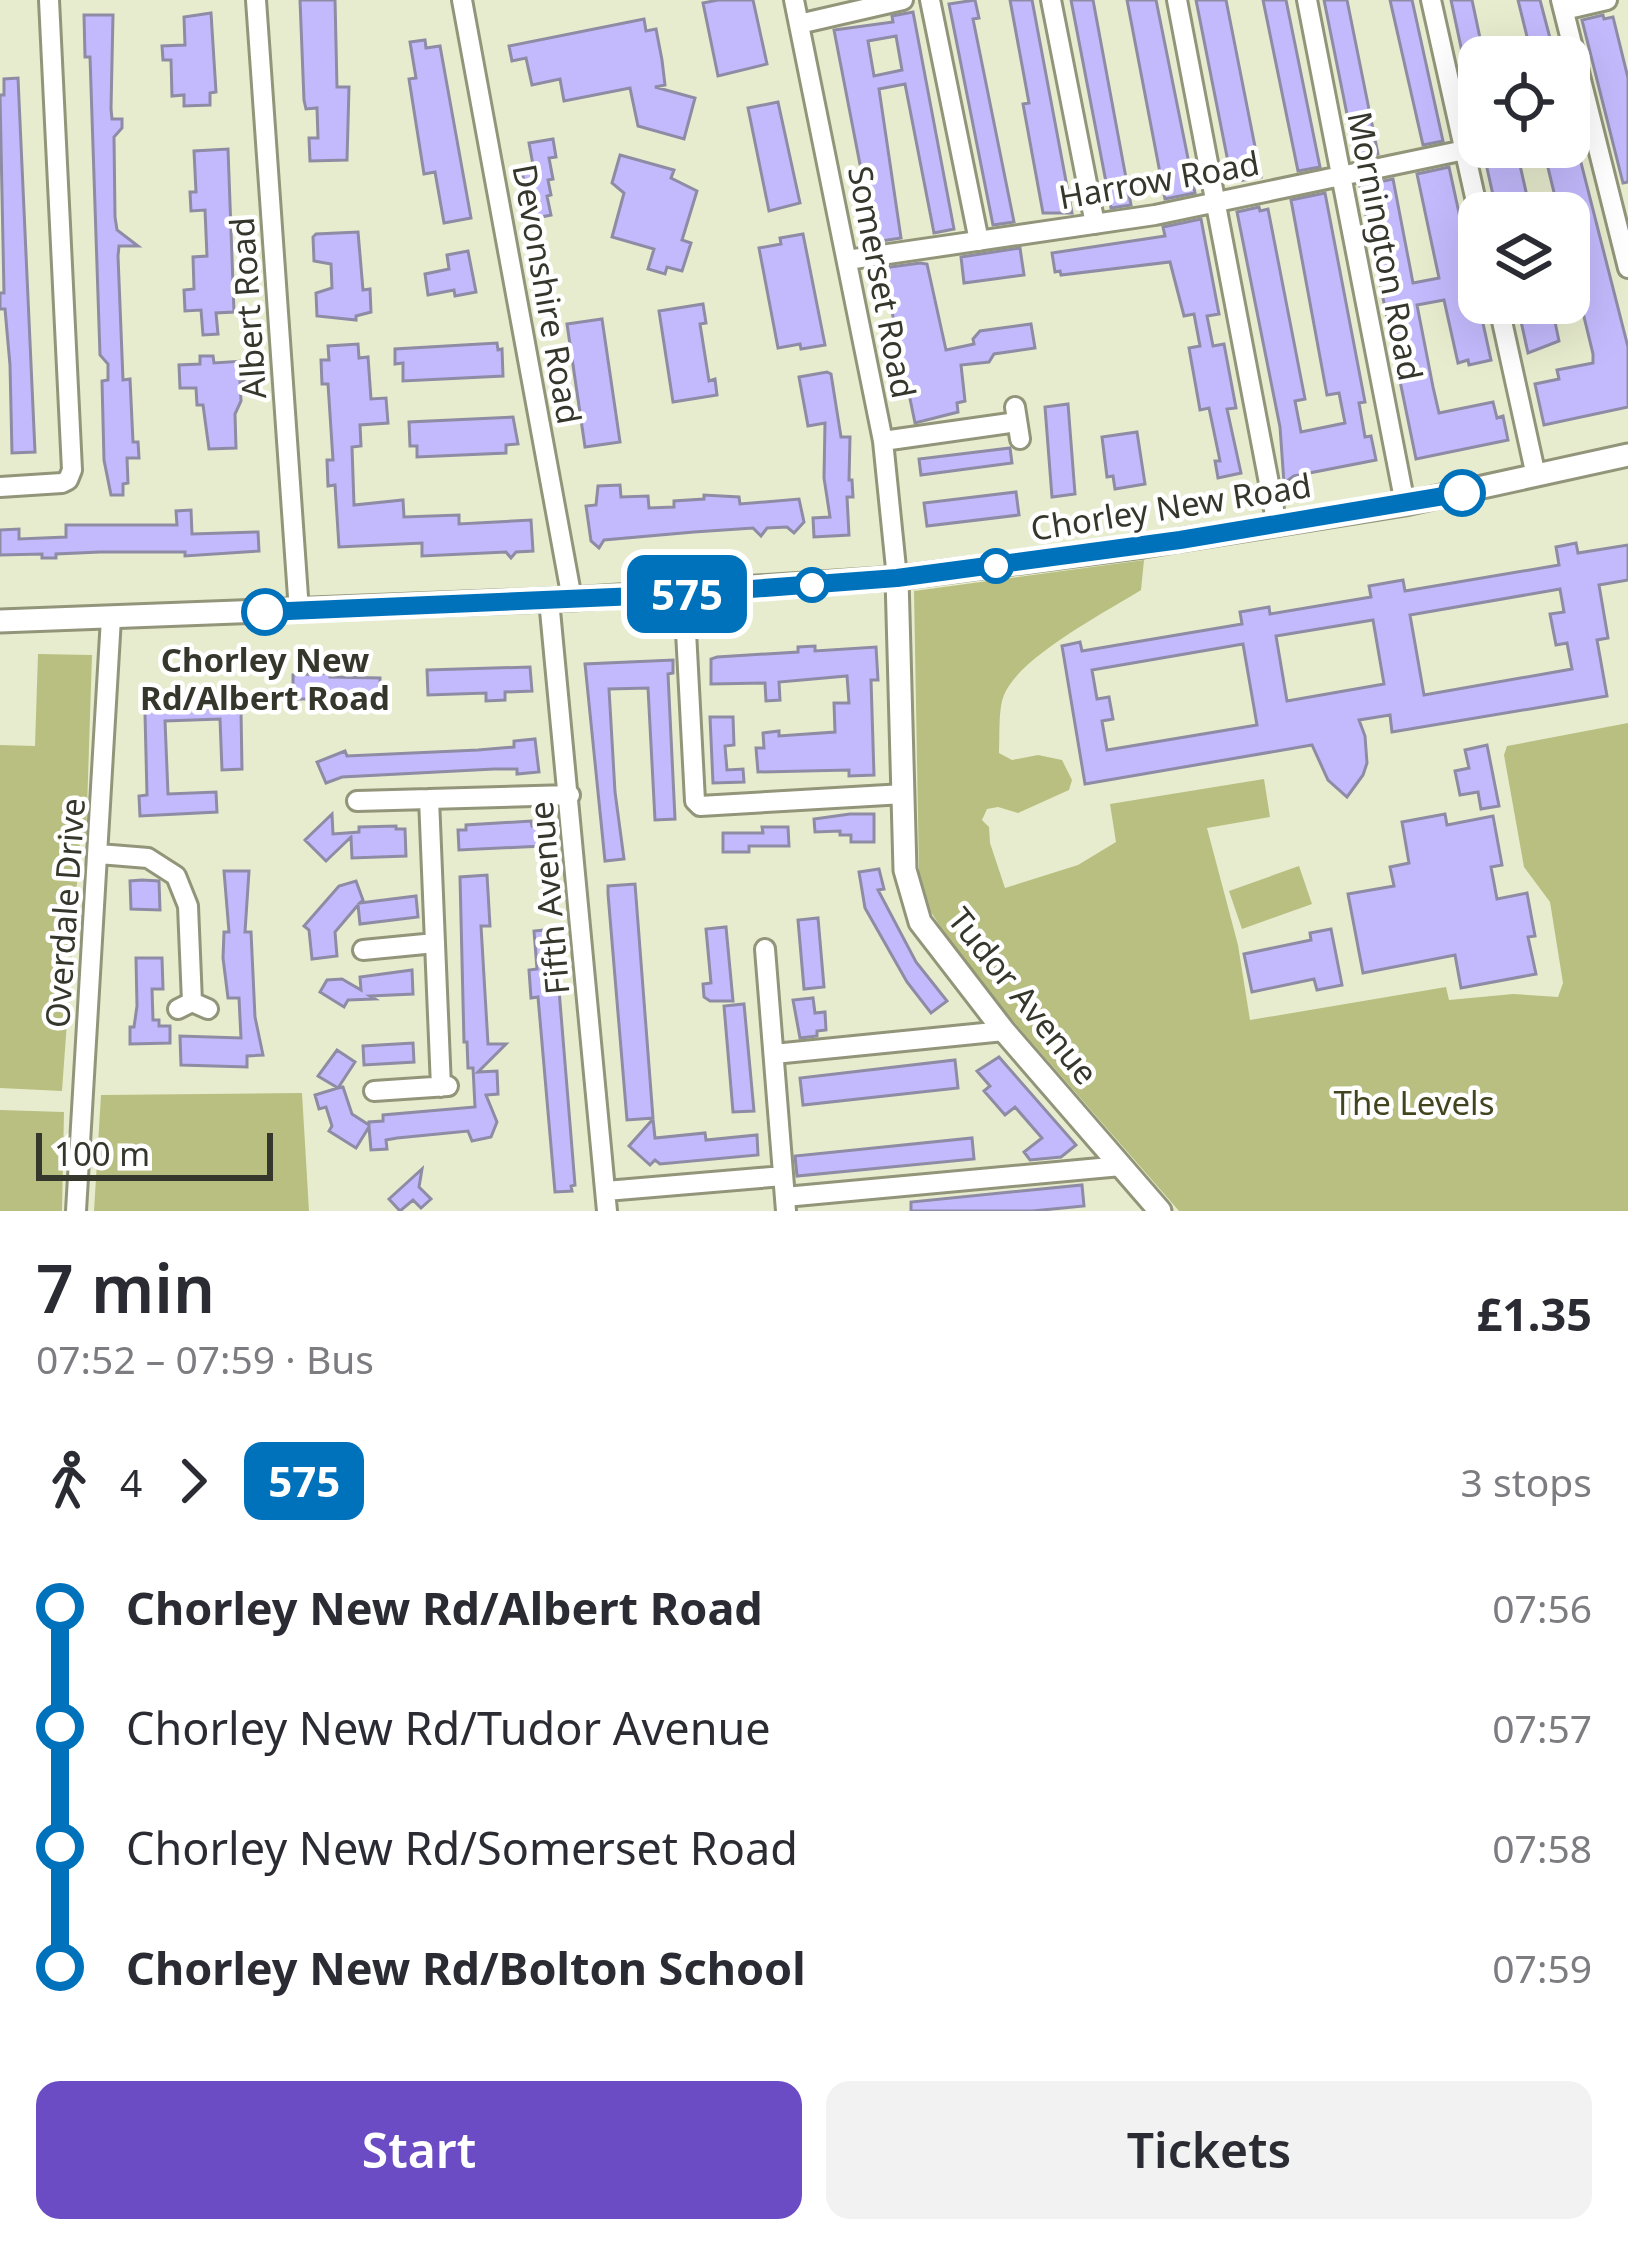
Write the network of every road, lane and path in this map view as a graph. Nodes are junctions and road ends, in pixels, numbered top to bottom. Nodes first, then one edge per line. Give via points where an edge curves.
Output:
1 (49, 0) edge
2 (256, 0) edge
3 (462, 0) edge
4 (794, 0) edge
5 (903, 0) edge
6 (930, 0) edge
7 (1052, 0) edge
8 (1177, 0) edge
9 (1307, 0) edge
10 (1431, 0) edge
11 (1607, 0) edge
12 (1563, 5) edge
13 (799, 23) junction
14 (1458, 97) edge
15 (1592, 124) joint
16 (1458, 151) edge
17 (1341, 176) junction
18 (1216, 202) junction
19 (1095, 224) junction
20 (979, 241) junction
21 (847, 260) junction
22 (1628, 268) edge
23 (1503, 324) edge
24 (1017, 423) dead end
25 (884, 441) junction
26 (1628, 455) edge
27 (1536, 476) junction
28 (0, 487) edge
29 (1405, 504) junction
30 (1277, 525) junction
31 (897, 578) junction
32 (684, 594) junction
33 (572, 599) junction
34 (549, 600) junction
35 (299, 611) junction
36 (111, 618) junction
37 (0, 621) edge
38 (904, 794) junction
39 (570, 795) junction
40 (429, 799) junction
41 (357, 801) dead end
42 (99, 854) junction
43 (435, 943) junction
44 (765, 949) dead end
45 (363, 950) dead end
46 (193, 1006) dead end
47 (1004, 1030) junction
48 (774, 1054) junction
49 (374, 1091) dead end
50 (1121, 1166) junction
51 (783, 1176) junction
52 (607, 1201) edge
53 (786, 1204) edge
54 (76, 1211) edge
55 (1160, 1211) edge

1 - 28 street via 72,470 62,483
2 - 35 street, Albert Road
3 - 33 street, Devonshire Road
4 - 13 street, Somerset Road
5 - 13 street
6 - 20 street
7 - 19 street
8 - 18 street
9 - 17 street, Mornington Road
10 - 14 street
11 - 12 street
12 - 15 street
13 - 21 street, Somerset Road
15 - 22 street
16 - 17 street, Harrow Road
17 - 18 street, Harrow Road
17 - 29 street, Mornington Road
18 - 19 street, Harrow Road
18 - 30 street
19 - 20 street, Harrow Road
20 - 21 street, Harrow Road
21 - 25 street, Somerset Road
23 - 27 street
24 - 25 street
25 - 31 street, Somerset Road
26 - 27 main road, Chorley New Road
27 - 29 main road, Chorley New Road
29 - 30 main road, Chorley New Road
30 - 31 main road, Chorley New Road
31 - 32 main road, Chorley New Road
31 - 38 main road, Tudor Avenue
32 - 33 main road, Chorley New Road
32 - 38 street via 700,806
33 - 34 main road, Chorley New Road
34 - 35 main road, Chorley New Road
34 - 39 street, Fifth Avenue
35 - 36 main road, Chorley New Road
36 - 37 main road, Chorley New Road
36 - 42 street, Overdale Drive
38 - 47 main road, Tudor Avenue via 905,870 920,922
39 - 40 street
39 - 52 street, Fifth Avenue
40 - 41 street
40 - 43 street
42 - 46 street via 148,858 176,876 188,906
42 - 54 street, Overdale Drive
43 - 45 street
43 - 49 street via 447,1086
44 - 48 street
47 - 48 street
47 - 50 main road, Tudor Avenue
48 - 51 street
50 - 53 street
50 - 55 main road, Tudor Avenue
51 - 52 street, Fifth Avenue
51 - 53 street

